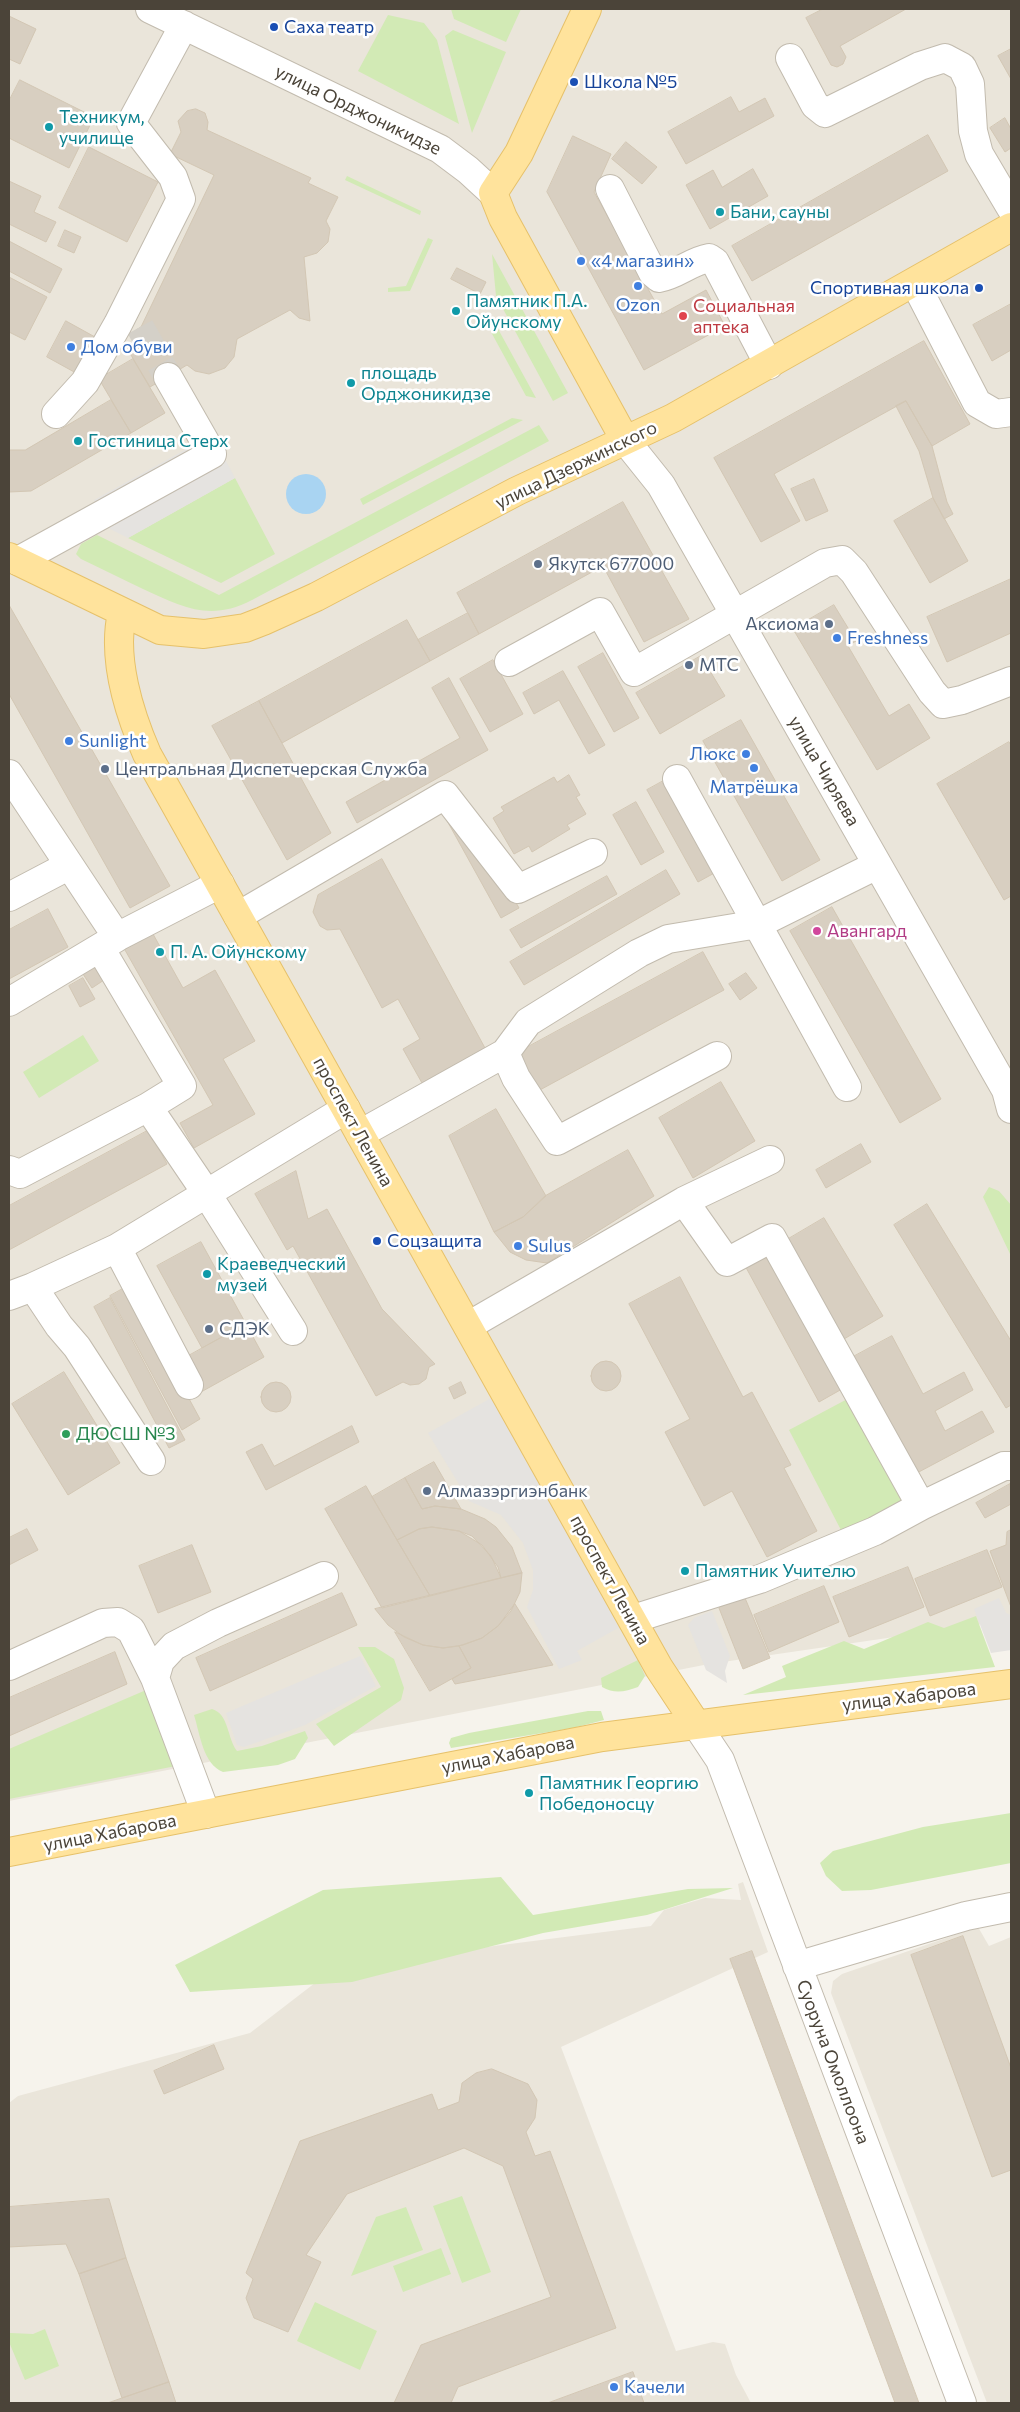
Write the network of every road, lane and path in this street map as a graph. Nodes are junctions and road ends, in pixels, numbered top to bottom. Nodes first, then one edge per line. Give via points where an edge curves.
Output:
1 (150, 9) edge
2 (587, 9) edge
3 (184, 25) junction
4 (790, 58) dead end
5 (610, 189) dead end
6 (493, 192) junction
7 (1011, 208) edge
8 (1011, 227) edge
9 (915, 283) junction
10 (769, 365) junction
11 (168, 377) tunnel mouth
12 (1011, 412) edge
13 (56, 414) dead end
14 (625, 440) junction
15 (13, 559) edge
16 (122, 613) junction
17 (736, 616) junction
18 (509, 662) dead end
19 (1011, 681) edge
20 (9, 774) edge
21 (677, 779) dead end
22 (593, 853) dead end
23 (877, 865) junction
24 (68, 866) junction
25 (220, 884) junction
26 (9, 897) edge
27 (238, 916) junction
28 (758, 924) junction
29 (109, 942) junction
30 (9, 1002) edge
31 (505, 1052) junction
32 (717, 1056) dead end
33 (847, 1087) dead end
34 (1009, 1096) edge
35 (148, 1107) junction
36 (346, 1109) junction
37 (360, 1134) junction
38 (770, 1160) dead end
39 (9, 1170) edge
40 (207, 1194) junction
41 (684, 1201) junction
42 (117, 1248) junction
43 (21, 1291) edge
44 (468, 1326) junction
45 (293, 1331) dead end
46 (189, 1385) dead end
47 (151, 1462) dead end
48 (1011, 1466) edge
49 (921, 1506) junction
50 (324, 1576) dead end
51 (633, 1619) junction
52 (9, 1666) edge
53 (155, 1678) junction
54 (1011, 1684) edge
55 (696, 1724) junction
56 (206, 1814) junction
57 (9, 1852) edge
58 (1011, 1907) edge
59 (797, 1966) junction
60 (962, 2403) edge

1 - 3 street, улица Орджоникидзе
2 - 6 main road via 519,154
3 - 6 street, улица Орджоникидзе via 440,149
3 - 13 street via 131,123 173,177 181,199 134,316 85,382
4 - 7 street via 815,105 825,112 920,66 946,58 962,67 970,84 973,131 979,154
5 - 10 street via 653,273 659,278 702,259 710,258 716,262
6 - 14 main road, улица Орджоникидзе via 503,218
8 - 9 main road, улица Дзержинского
9 - 10 main road, улица Дзержинского
9 - 12 street via 977,403 996,414
10 - 14 main road, улица Дзержинского via 673,418
11 - 15 street via 212,454
14 - 16 main road, улица Дзержинского via 517,491 264,621 225,632 182,633 160,630
14 - 17 street, улица Чиряева via 661,485
15 - 16 main road
16 - 25 main road, проспект Ленина via 120,656 142,742
17 - 18 street via 634,672 600,612
17 - 19 street via 825,563 842,560 854,572 943,704
17 - 23 street, улица Чиряева
20 - 24 street
21 - 28 street
22 - 27 street via 518,889 445,795
23 - 28 street
23 - 34 street, улица Чиряева
24 - 26 street
24 - 29 street
25 - 27 main road, проспект Ленина
25 - 29 street
27 - 36 main road, проспект Ленина
28 - 31 street via 668,939 639,953 528,1022
28 - 33 street
29 - 30 street
29 - 35 street via 182,1086
31 - 32 street via 516,1078 557,1141
31 - 37 street
35 - 39 street via 20,1174
35 - 40 street
36 - 37 main road, проспект Ленина
36 - 40 street
37 - 44 main road, проспект Ленина
38 - 41 street
40 - 42 street
40 - 45 street
41 - 44 street
41 - 49 street via 727,1262 772,1238
42 - 43 street
42 - 46 street
43 - 47 street via 59,1326 76,1347
44 - 51 main road, проспект Ленина
48 - 49 street via 1004,1466
49 - 51 street via 875,1531 760,1579
50 - 53 street via 174,1646 160,1661
51 - 55 main road, проспект Ленина via 659,1668
52 - 53 street via 103,1623 118,1622 131,1630
53 - 56 street
54 - 55 main road, улица Хабарова
55 - 56 main road, улица Хабарова via 602,1737
55 - 59 street, Суоруна Омоллоона via 720,1760
56 - 57 main road, улица Хабарова
58 - 59 street via 966,1916
59 - 60 street, Суоруна Омоллоона

